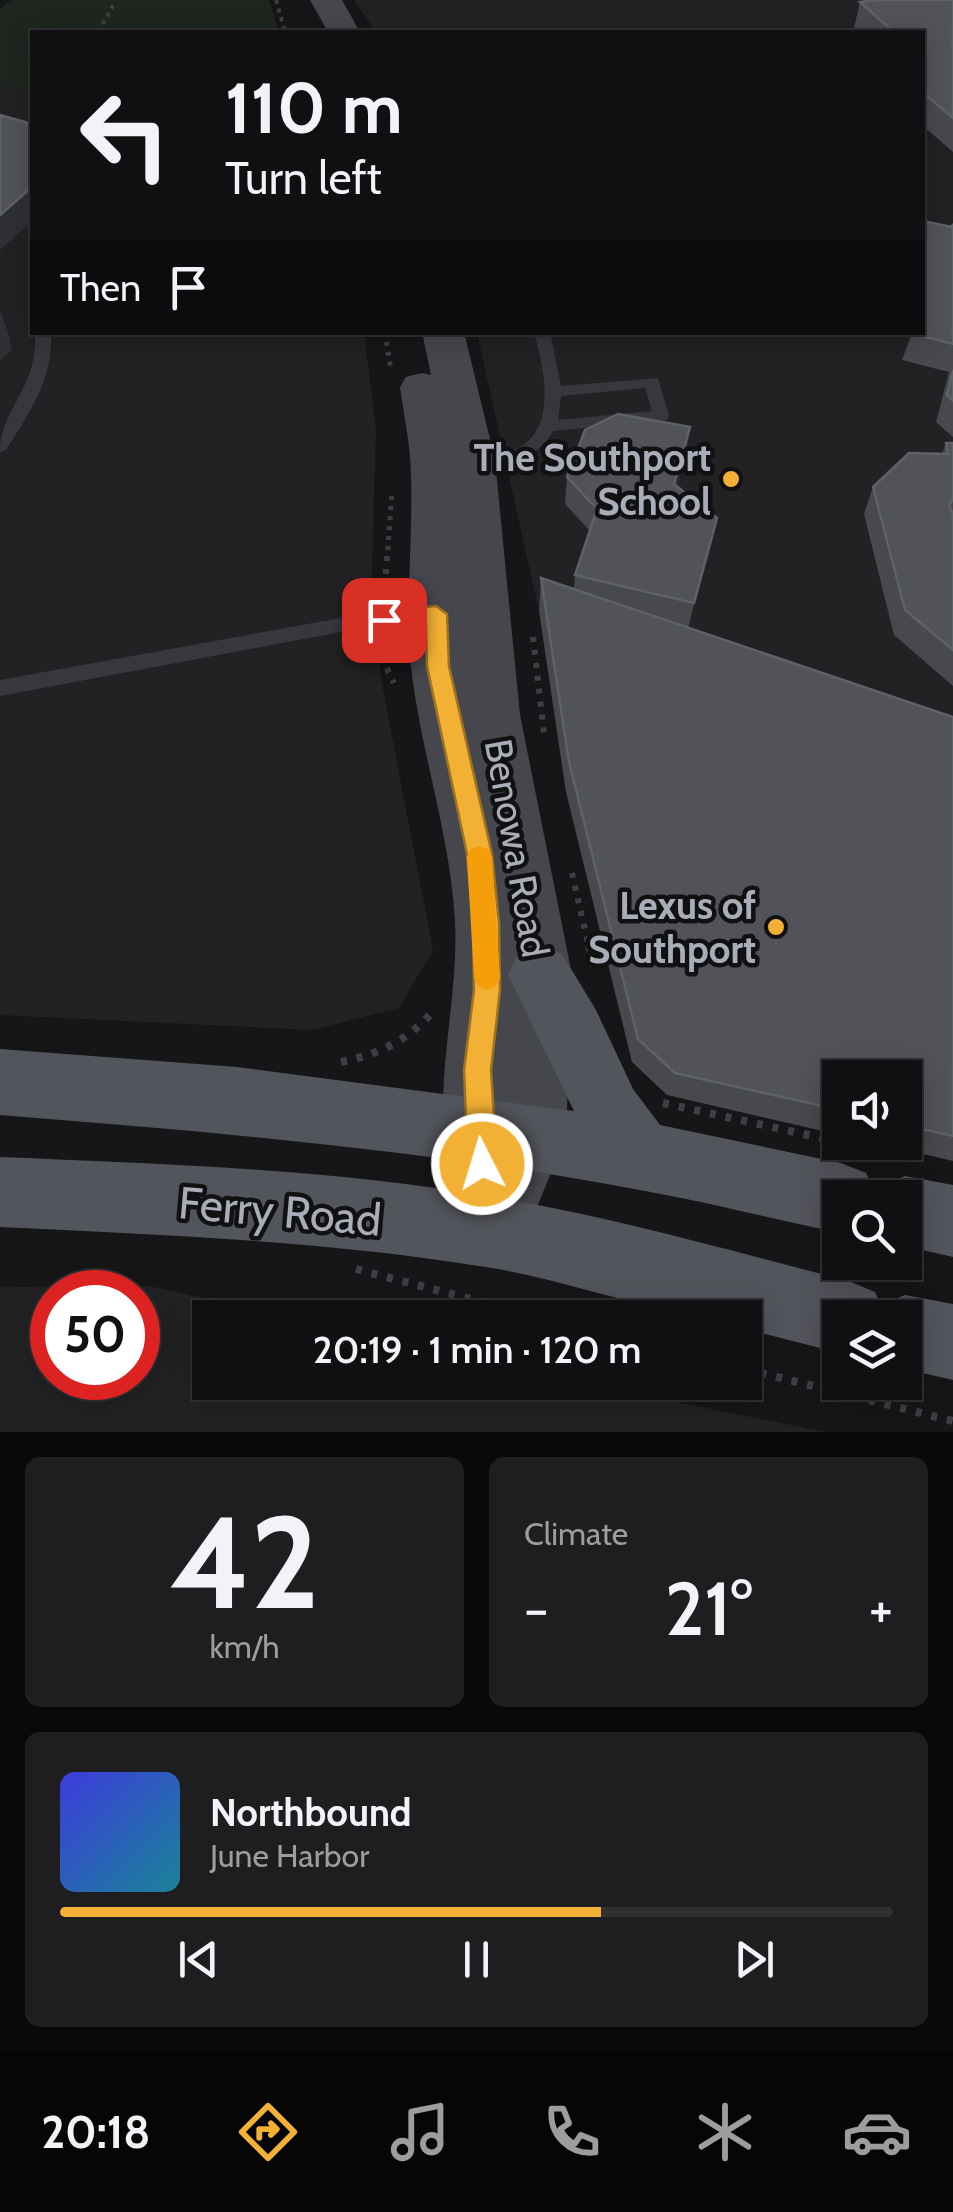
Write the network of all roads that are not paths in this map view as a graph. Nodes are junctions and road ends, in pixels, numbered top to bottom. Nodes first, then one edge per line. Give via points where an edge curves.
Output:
1 (297, 0) edge
2 (326, 0) edge
3 (312, 30) edge
4 (343, 30) edge
5 (43, 335) edge
6 (412, 335) edge
7 (445, 335) edge
8 (542, 335) edge
9 (552, 392) junction
10 (552, 426) junction
11 (0, 446) edge
12 (472, 460) junction
13 (436, 614) junction
14 (0, 688) edge
15 (570, 982) junction
16 (0, 1082) edge
17 (642, 1127) junction
18 (505, 1133) junction
19 (822, 1191) edge
20 (0, 1192) edge
21 (922, 1194) edge
22 (953, 1221) edge
23 (491, 1232) junction
24 (822, 1311) edge
25 (922, 1336) edge
26 (953, 1342) edge

1 - 3 main road
2 - 4 main road
5 - 11 lane via 46,352 30,399
6 - 13 main road, Benowa Road via 435,473
7 - 12 main road, Benowa Road
8 - 9 lane
9 - 10 lane
9 - 10 lane via 652,382 661,416
10 - 12 lane via 536,445 511,457
12 - 15 main road, Benowa Road via 493,714
13 - 14 lane via 346,624
13 - 18 main road, Benowa Road via 438,666 479,854 486,923 487,990 477,1070
15 - 17 main road via 573,1032 608,1112
15 - 18 main road, Benowa Road
16 - 18 main road via 237,1100
17 - 18 main road
17 - 19 main road
18 - 23 main road, Benowa Road
20 - 23 main road, Ferry Road via 224,1202
21 - 22 main road
23 - 24 main road, Ferry Road
25 - 26 main road

